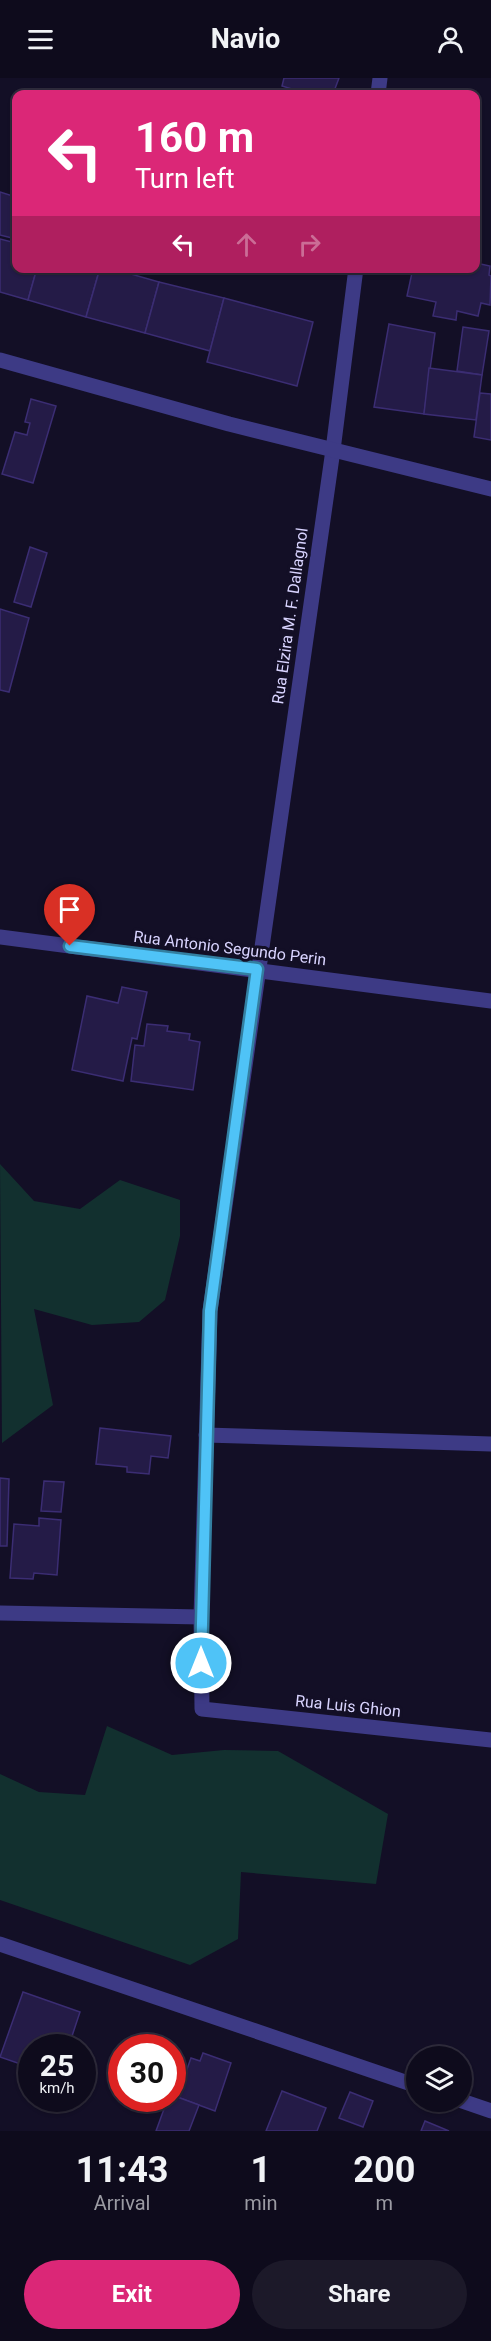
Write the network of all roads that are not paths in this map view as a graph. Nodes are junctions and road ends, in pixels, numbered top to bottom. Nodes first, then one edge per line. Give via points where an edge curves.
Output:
1 (355, 273) edge
2 (0, 360) edge
3 (333, 450) junction
4 (491, 489) edge
5 (0, 937) edge
6 (257, 969) junction
7 (491, 1001) edge
8 (206, 1435) junction
9 (491, 1444) edge
10 (0, 1613) edge
11 (201, 1617) junction
12 (202, 1709) joint
13 (491, 1740) edge
14 (0, 1944) edge
15 (406, 2082) edge
16 (472, 2104) edge
17 (491, 2111) edge

1 - 3 street, Rua Elzira M. F. Dallagnol
2 - 3 street
3 - 4 street
3 - 6 street, Rua Elzira M. F. Dallagnol
5 - 6 street, Rua Antonio Segundo Perin
6 - 7 street, Rua Antonio Segundo Perin
6 - 8 street, Rua Elzira M. F. Dallagnol via 210,1311
8 - 9 street
8 - 11 street, Rua Elzira M. F. Dallagnol
10 - 11 street
11 - 12 street, Rua Elzira M. F. Dallagnol
12 - 13 street, Rua Luis Ghion
14 - 15 street
16 - 17 street

